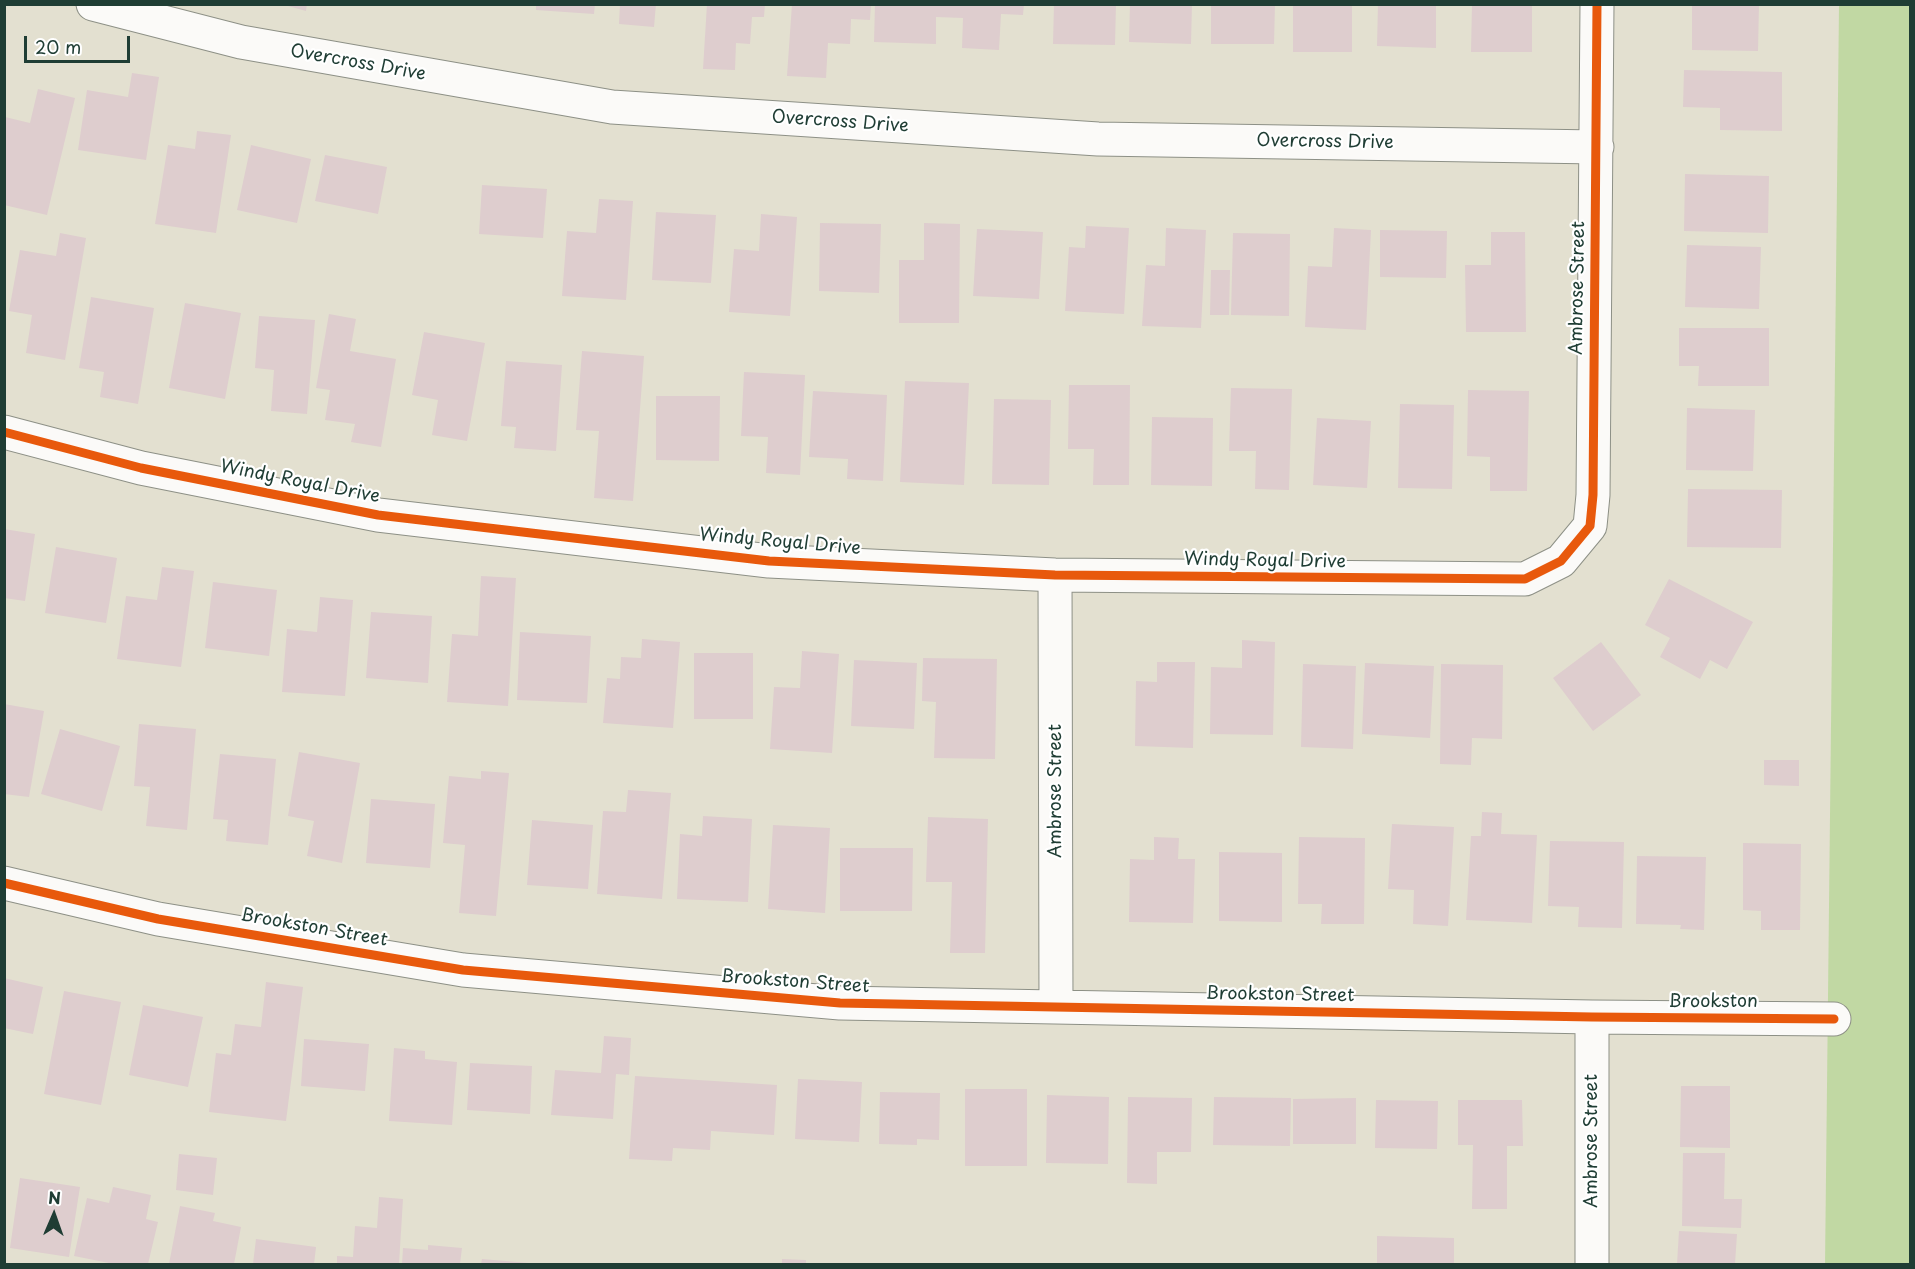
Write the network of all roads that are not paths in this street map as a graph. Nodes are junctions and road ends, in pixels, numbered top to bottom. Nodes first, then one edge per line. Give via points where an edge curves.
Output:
1 (93, 4) edge
2 (1596, 4) edge
3 (1597, 147) junction
4 (4, 432) edge
5 (1561, 561) joint
6 (1055, 575) junction
7 (4, 883) edge
8 (1056, 1007) junction
9 (1592, 1017) junction
10 (1834, 1019) dead end
11 (1592, 1264) edge

1 - 3 street, Overcross Drive via 241,42 612,107 1098,139
2 - 3 street, Ambrose Street
3 - 5 street, Ambrose Street via 1593,495 1590,526
4 - 6 street, Windy Royal Drive via 141,468 378,515 769,561
5 - 6 street, Windy Royal Drive via 1525,579 1490,580
6 - 8 street, Ambrose Street
7 - 8 street, Brookston Street via 159,919 463,970 840,1004
8 - 9 street, Brookston Street
9 - 10 street, Brookston
9 - 11 street, Ambrose Street

